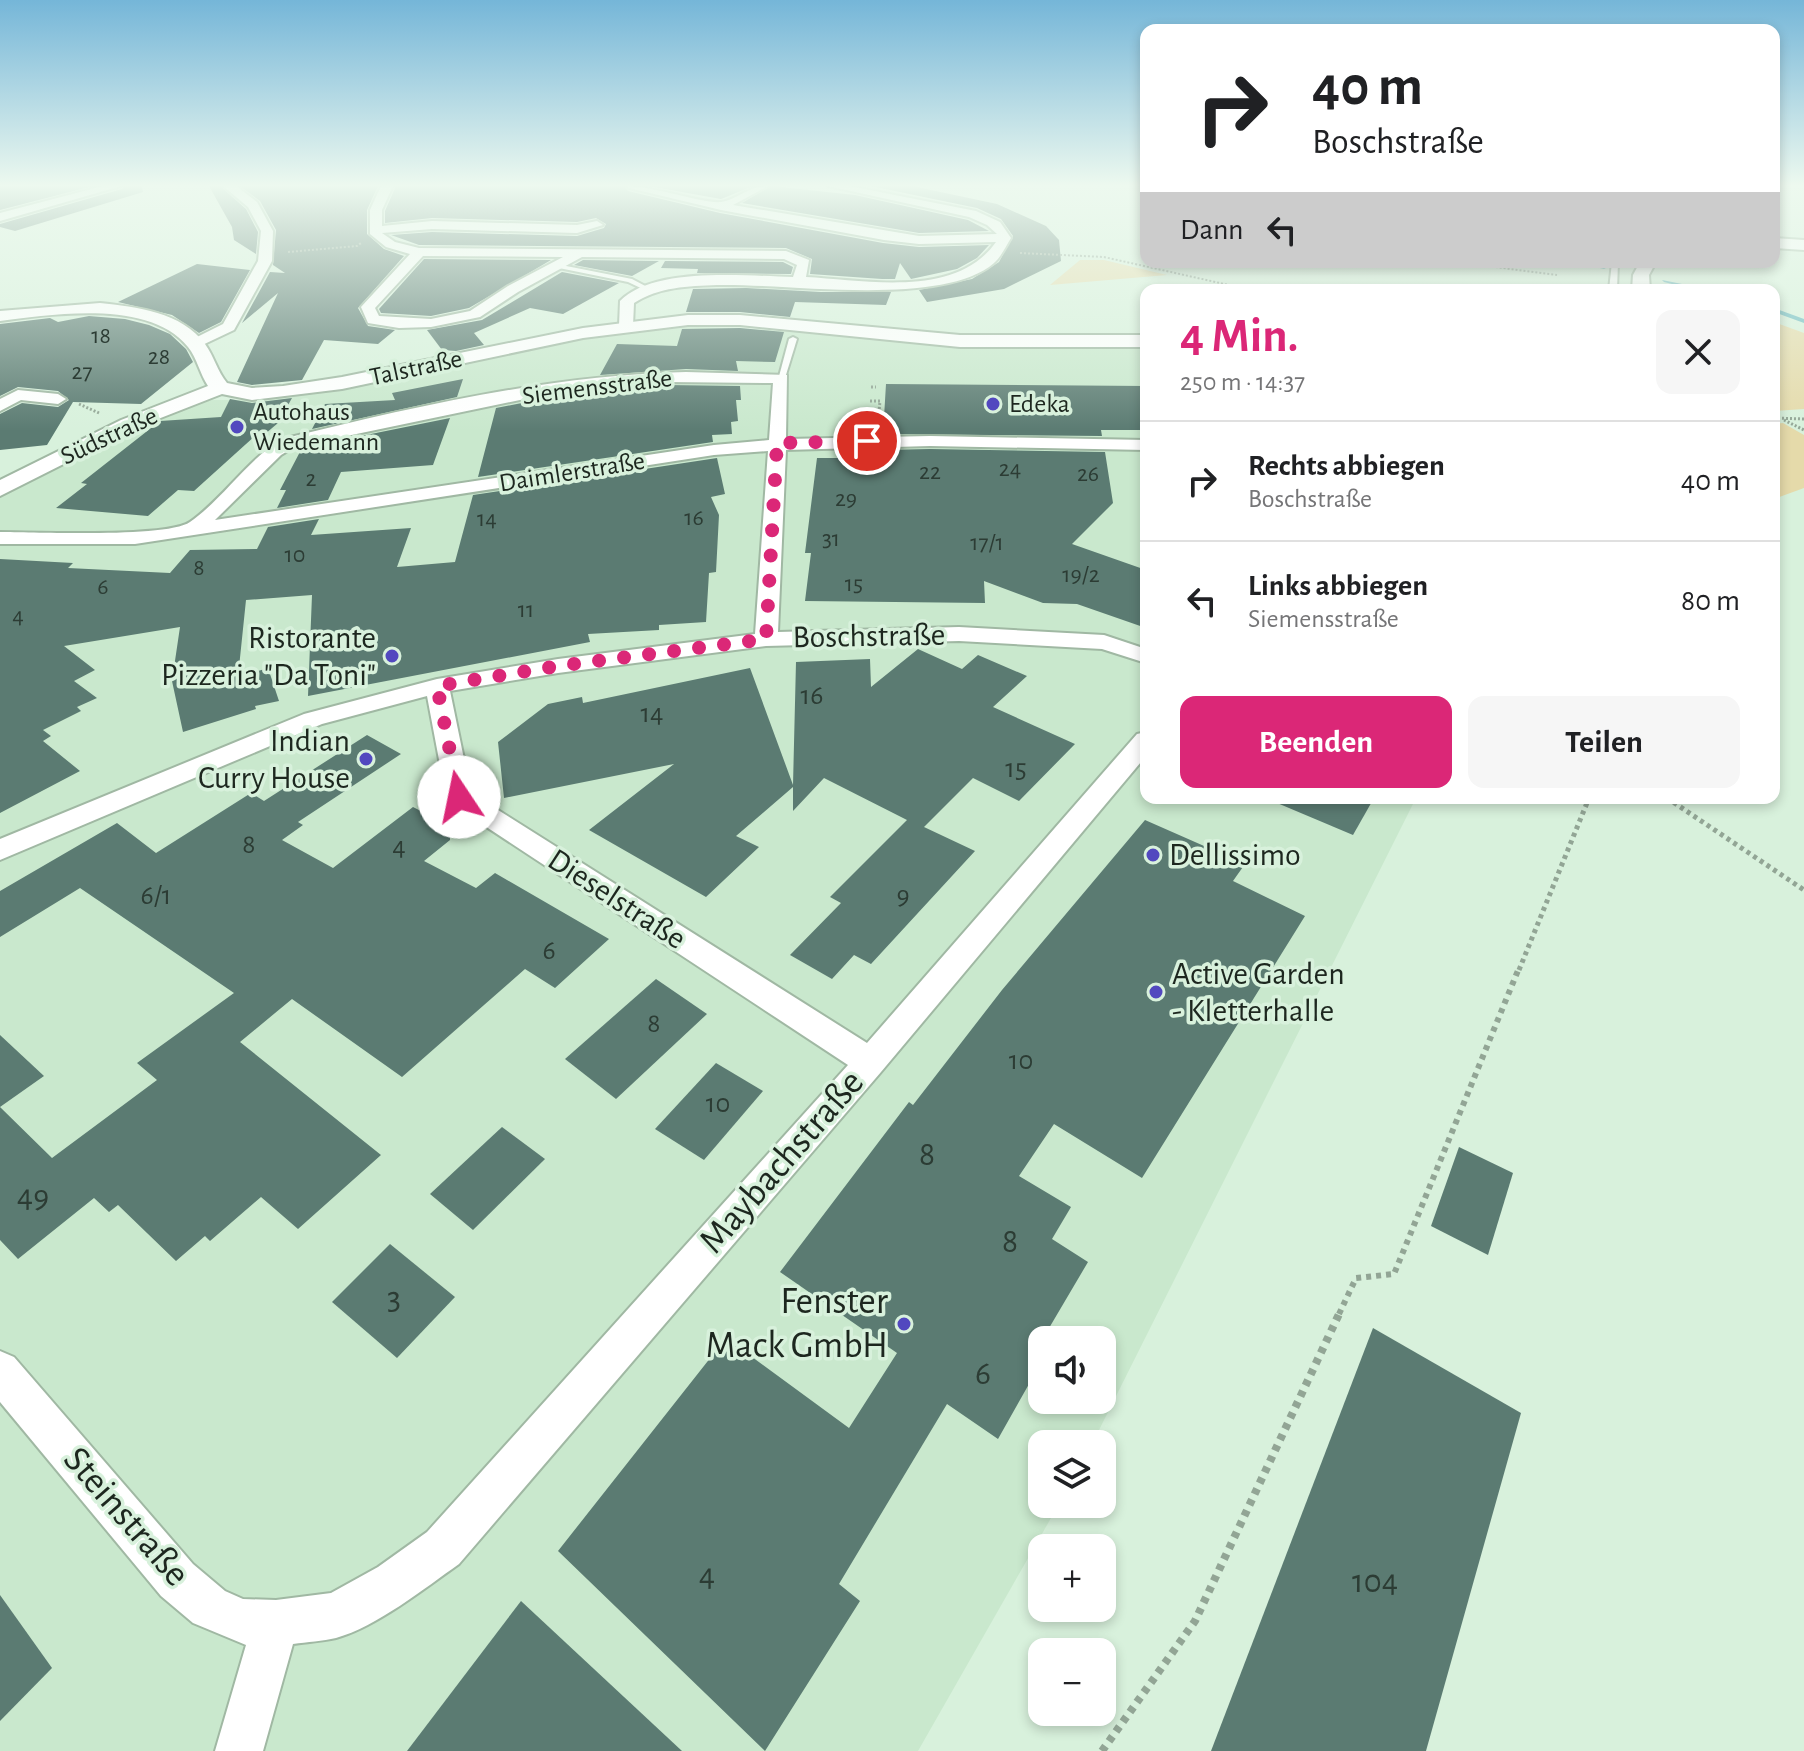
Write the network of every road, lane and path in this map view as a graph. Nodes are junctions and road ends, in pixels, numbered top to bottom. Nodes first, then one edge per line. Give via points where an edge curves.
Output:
1 (261, 268) edge
2 (404, 268) edge
3 (553, 268) edge
4 (565, 268) edge
5 (802, 268) edge
6 (977, 268) edge
7 (1153, 268) edge
8 (1503, 268) edge
9 (1557, 275) dead end
10 (798, 281) junction
11 (1224, 284) edge
12 (647, 289) junction
13 (0, 316) edge
14 (626, 326) junction
15 (793, 339) dead end
16 (1140, 341) edge
17 (196, 343) junction
18 (781, 378) junction
19 (220, 388) junction
20 (58, 399) dead end
21 (0, 406) edge
22 (1781, 418) joint
23 (1804, 419) edge
24 (1804, 430) edge
25 (777, 443) junction
26 (1140, 445) edge
27 (0, 489) edge
28 (190, 531) junction
29 (0, 538) edge
30 (766, 639) junction
31 (1140, 654) edge
32 (437, 686) junction
33 (1140, 747) edge
34 (1587, 804) edge
35 (1676, 804) edge
36 (0, 850) edge
37 (1804, 890) edge
38 (870, 1062) junction
39 (0, 1371) edge
40 (276, 1623) junction
41 (239, 1751) edge
42 (1102, 1751) edge

1 - 17 street via 229,327
2 - 3 street via 368,307 373,320 431,323 475,314
4 - 12 lane via 630,280
5 - 10 street
6 - 10 street via 924,285
7 - 11 path
8 - 9 path
10 - 12 street via 675,283
12 - 14 street via 627,301
13 - 17 street via 60,309 125,312 179,328
14 - 16 street, Talstraße via 740,320 960,341
14 - 19 street, Talstraße via 313,388 252,394
15 - 18 lane
17 - 19 street
18 - 25 street
18 - 28 street, Siemensstraße via 629,379 546,390 288,443
19 - 27 street, Südstraße via 128,424
20 - 21 street via 18,395
22 - 23 path
22 - 24 path
25 - 26 street, Daimlerstraße via 891,439
25 - 28 street, Daimlerstraße
25 - 30 street
28 - 29 street, Daimlerstraße via 135,538
30 - 31 street, Boschstraße via 959,634 1104,642
30 - 32 street, Boschstraße
32 - 36 street, Boschstraße via 313,719
32 - 38 street, Dieselstraße via 459,797
33 - 38 street, Maybachstraße
34 - 42 path via 1394,1274 1356,1278 1195,1621
35 - 37 path
38 - 40 street, Maybachstraße via 443,1548 336,1615
39 - 40 street, Steinstraße via 177,1580 209,1607 241,1622
40 - 41 street

